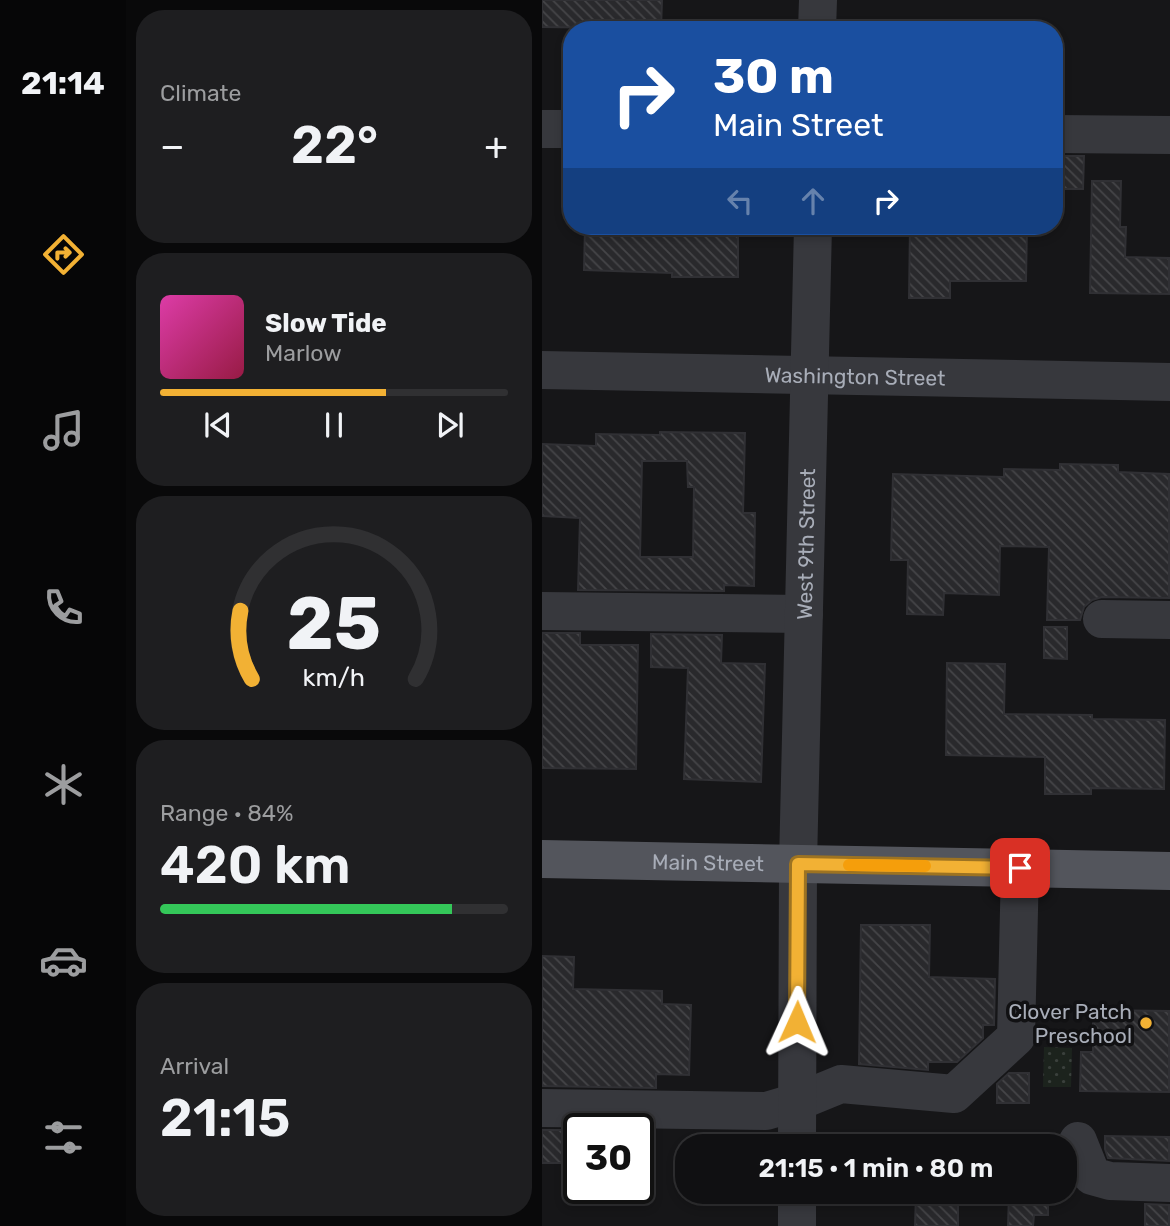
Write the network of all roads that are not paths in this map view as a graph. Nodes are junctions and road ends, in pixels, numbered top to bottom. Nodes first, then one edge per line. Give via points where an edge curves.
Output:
1 (818, 0) edge
2 (817, 21) edge
3 (542, 129) edge
4 (563, 129) edge
5 (1063, 134) edge
6 (1170, 135) edge
7 (813, 235) edge
8 (542, 370) edge
9 (809, 376) junction
10 (1170, 382) edge
11 (542, 611) edge
12 (804, 614) junction
13 (1102, 619) dead end
14 (1170, 620) edge
15 (542, 859) edge
16 (798, 864) junction
17 (1020, 868) junction
18 (1170, 871) edge
19 (797, 1102) junction
20 (542, 1108) edge
21 (797, 1134) edge
22 (1078, 1141) dead end
23 (1170, 1182) edge
24 (797, 1204) edge
25 (798, 1226) edge

1 - 2 street
3 - 4 street
5 - 6 street
7 - 9 street, West 9th Street
8 - 9 street, Washington Street
9 - 10 street, Washington Street
9 - 12 street, West 9th Street
11 - 12 street
12 - 16 street, West 9th Street
13 - 14 street
15 - 16 main road, Main Street
16 - 17 main road, Main Street
16 - 19 street, West 9th Street
17 - 18 main road, Main Street
17 - 19 street via 1016,1037 954,1094 841,1084
19 - 20 street via 766,1111
19 - 21 street, West 9th Street
22 - 23 street via 1092,1176 1110,1181
24 - 25 street

